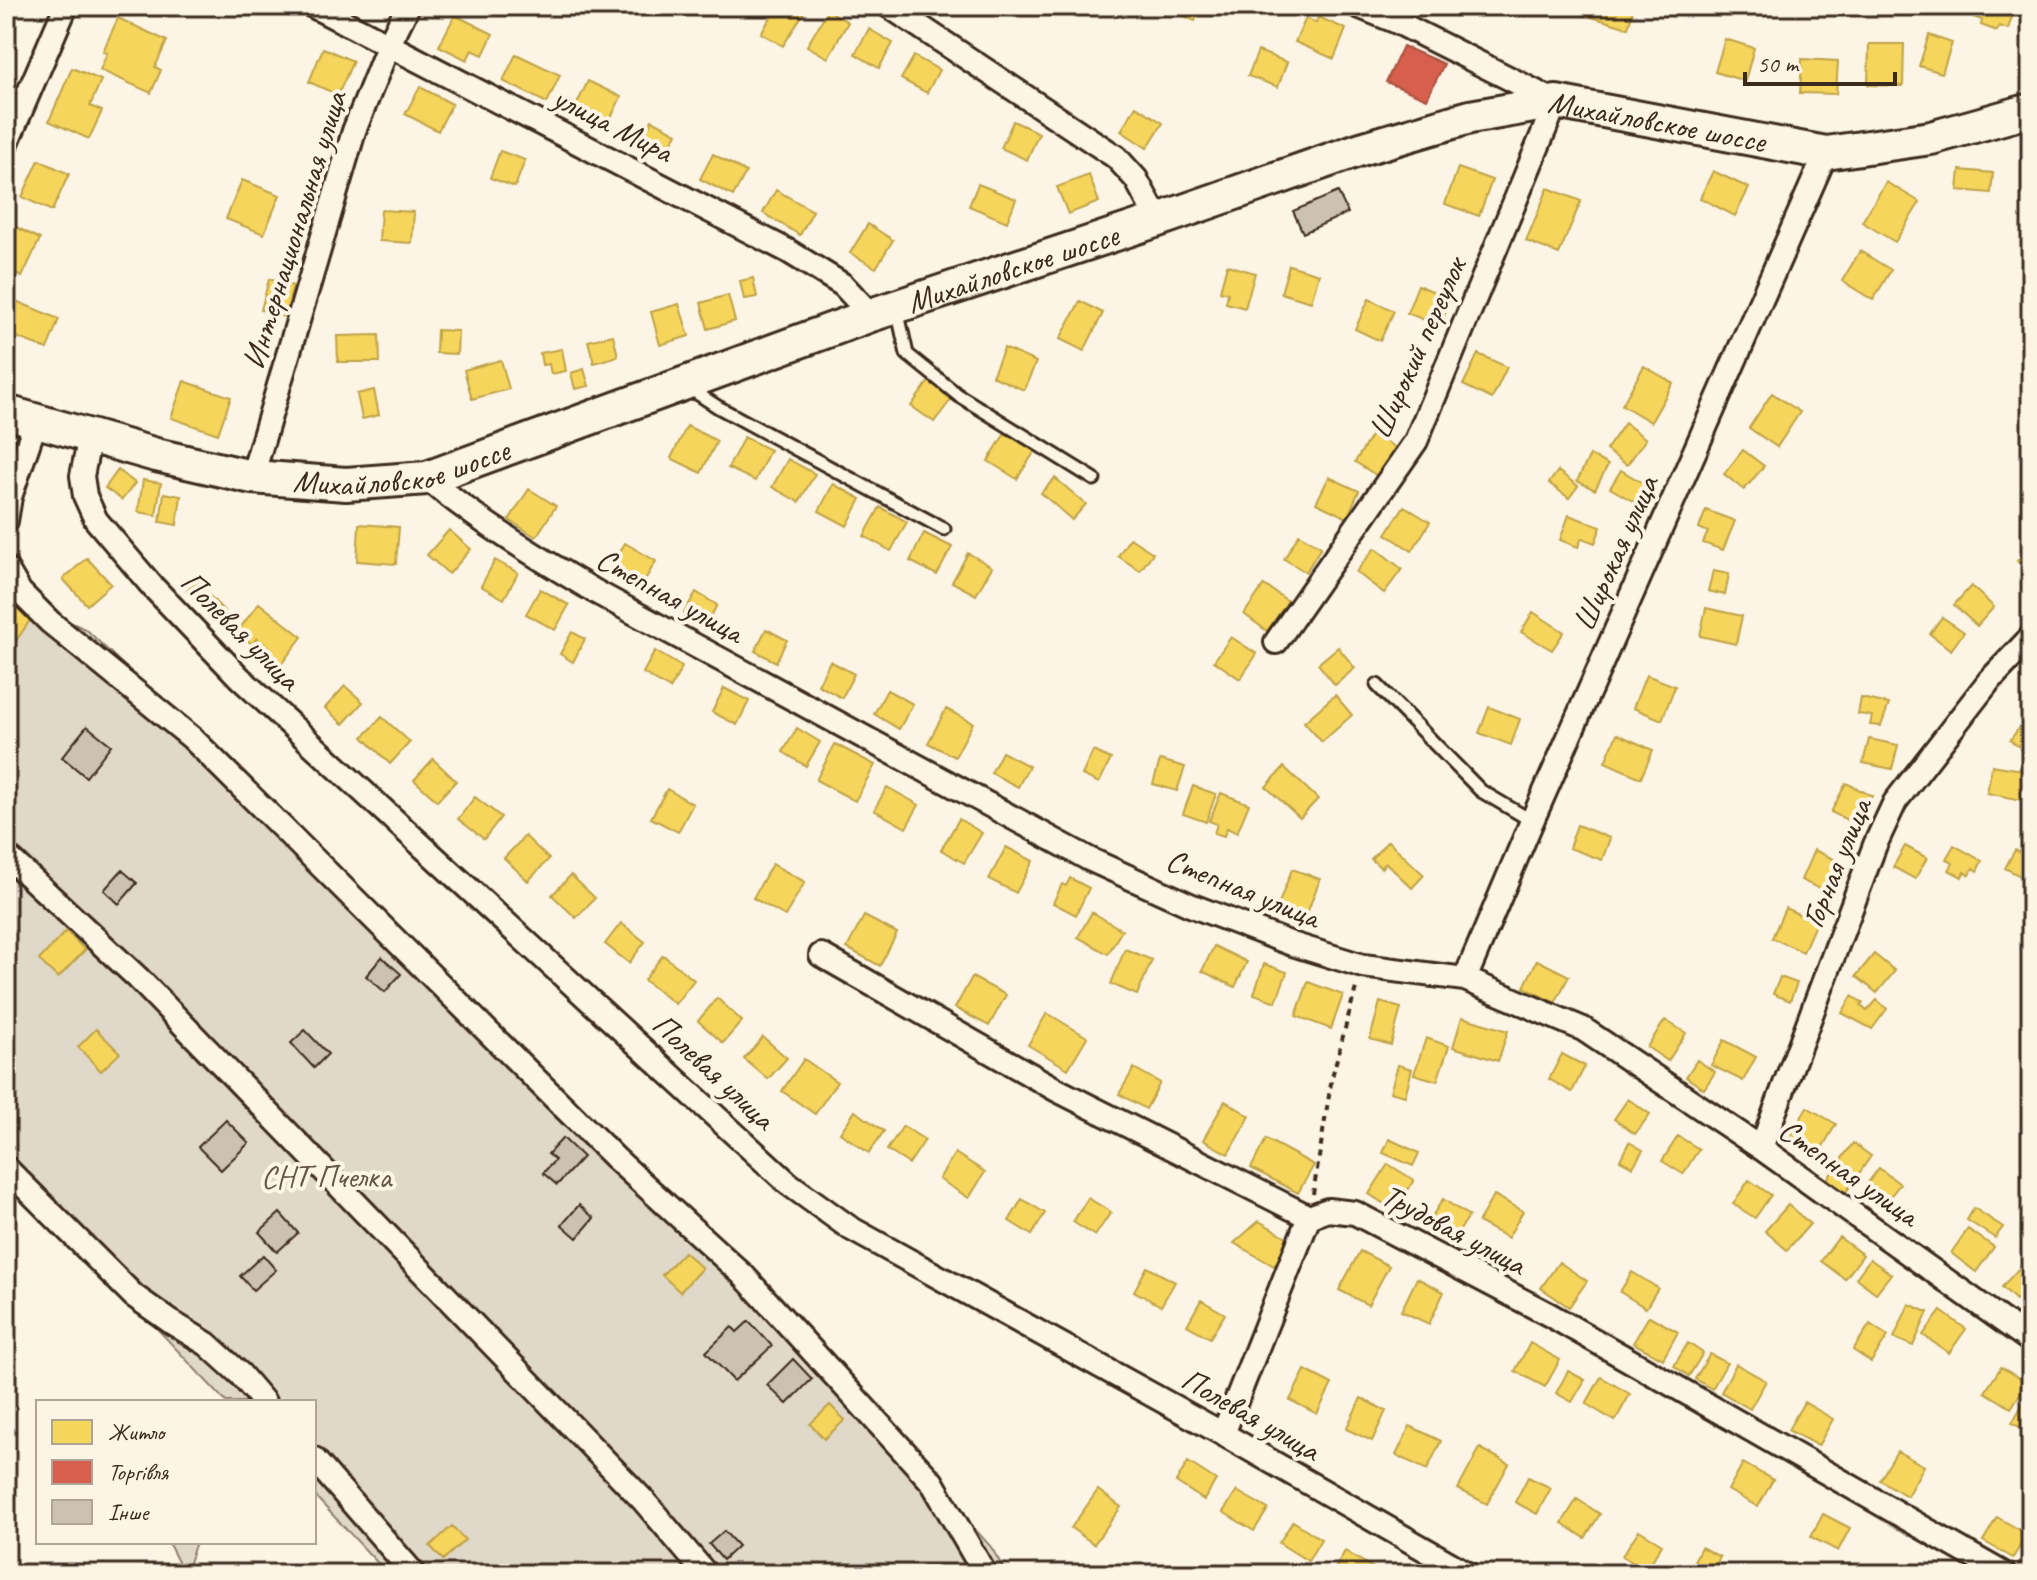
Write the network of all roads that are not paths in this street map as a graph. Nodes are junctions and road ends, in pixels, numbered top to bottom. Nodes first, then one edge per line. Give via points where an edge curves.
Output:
1 (66, 6) edge
2 (313, 6) edge
3 (408, 6) edge
4 (889, 6) edge
5 (1358, 6) edge
6 (389, 44) junction
7 (1556, 102) junction
8 (2031, 110) edge
9 (6, 145) edge
10 (1826, 153) junction
11 (1158, 220) junction
12 (884, 311) junction
13 (684, 385) junction
14 (21, 416) edge
15 (90, 436) junction
16 (252, 477) junction
17 (427, 478) junction
18 (1094, 479) dead end
19 (6, 521) edge
20 (944, 529) dead end
21 (6, 568) edge
22 (2031, 637) edge
23 (1276, 642) dead end
24 (1377, 685) dead end
25 (1532, 821) junction
26 (6, 855) edge
27 (821, 955) dead end
28 (1465, 979) junction
29 (1761, 1148) junction
30 (6, 1168) edge
31 (1309, 1217) junction
32 (2031, 1341) edge
33 (262, 1400) edge
34 (1223, 1434) junction
35 (316, 1461) edge
36 (414, 1574) edge
37 (706, 1574) edge
38 (985, 1574) edge
39 (1468, 1574) edge
40 (2004, 1574) edge

1 - 9 street
2 - 6 street, улица Мира
3 - 6 street, Интернациональная улица
4 - 11 street via 1116,157 1136,179
5 - 7 street
6 - 12 street, улица Мира via 788,251
6 - 16 street, Интернациональная улица via 354,131
7 - 10 main road, Михайловское шоссе
7 - 11 main road, Михайловское шоссе via 1470,117 1361,149
7 - 23 street, Широкий переулок via 1416,441
8 - 10 main road, Михайловское шоссе via 1931,138
10 - 25 street, Широкая улица
11 - 12 main road, Михайловское шоссе
12 - 13 main road, Михайловское шоссе
12 - 18 lane via 907,354 958,395
13 - 17 main road, Михайловское шоссе
13 - 20 lane
14 - 15 main road, Михайловское шоссе
14 - 19 street
15 - 16 main road, Михайловское шоссе
15 - 34 street, Полевая улица via 82,476 85,496 96,520 152,586 240,678 789,1184 850,1228
16 - 17 main road, Михайловское шоссе via 346,484
17 - 28 street, Степная улица via 493,529 596,592 1089,859 1292,944 1363,966
21 - 38 street via 20,592 50,622 192,738 604,1148 743,1275 932,1482
22 - 29 street, Горная улица via 1989,681 1895,802
24 - 25 lane via 1481,791
25 - 28 street, Широкая улица
26 - 37 street via 149,989 633,1488
27 - 31 street via 1057,1090
28 - 29 street, Степная улица via 1583,1029
29 - 32 street, Степная улица
30 - 33 street via 134,1296 207,1344
31 - 34 street
31 - 40 street, Трудовая улица via 1328,1210 1355,1213 1550,1315
34 - 39 street, Полевая улица
35 - 36 street

